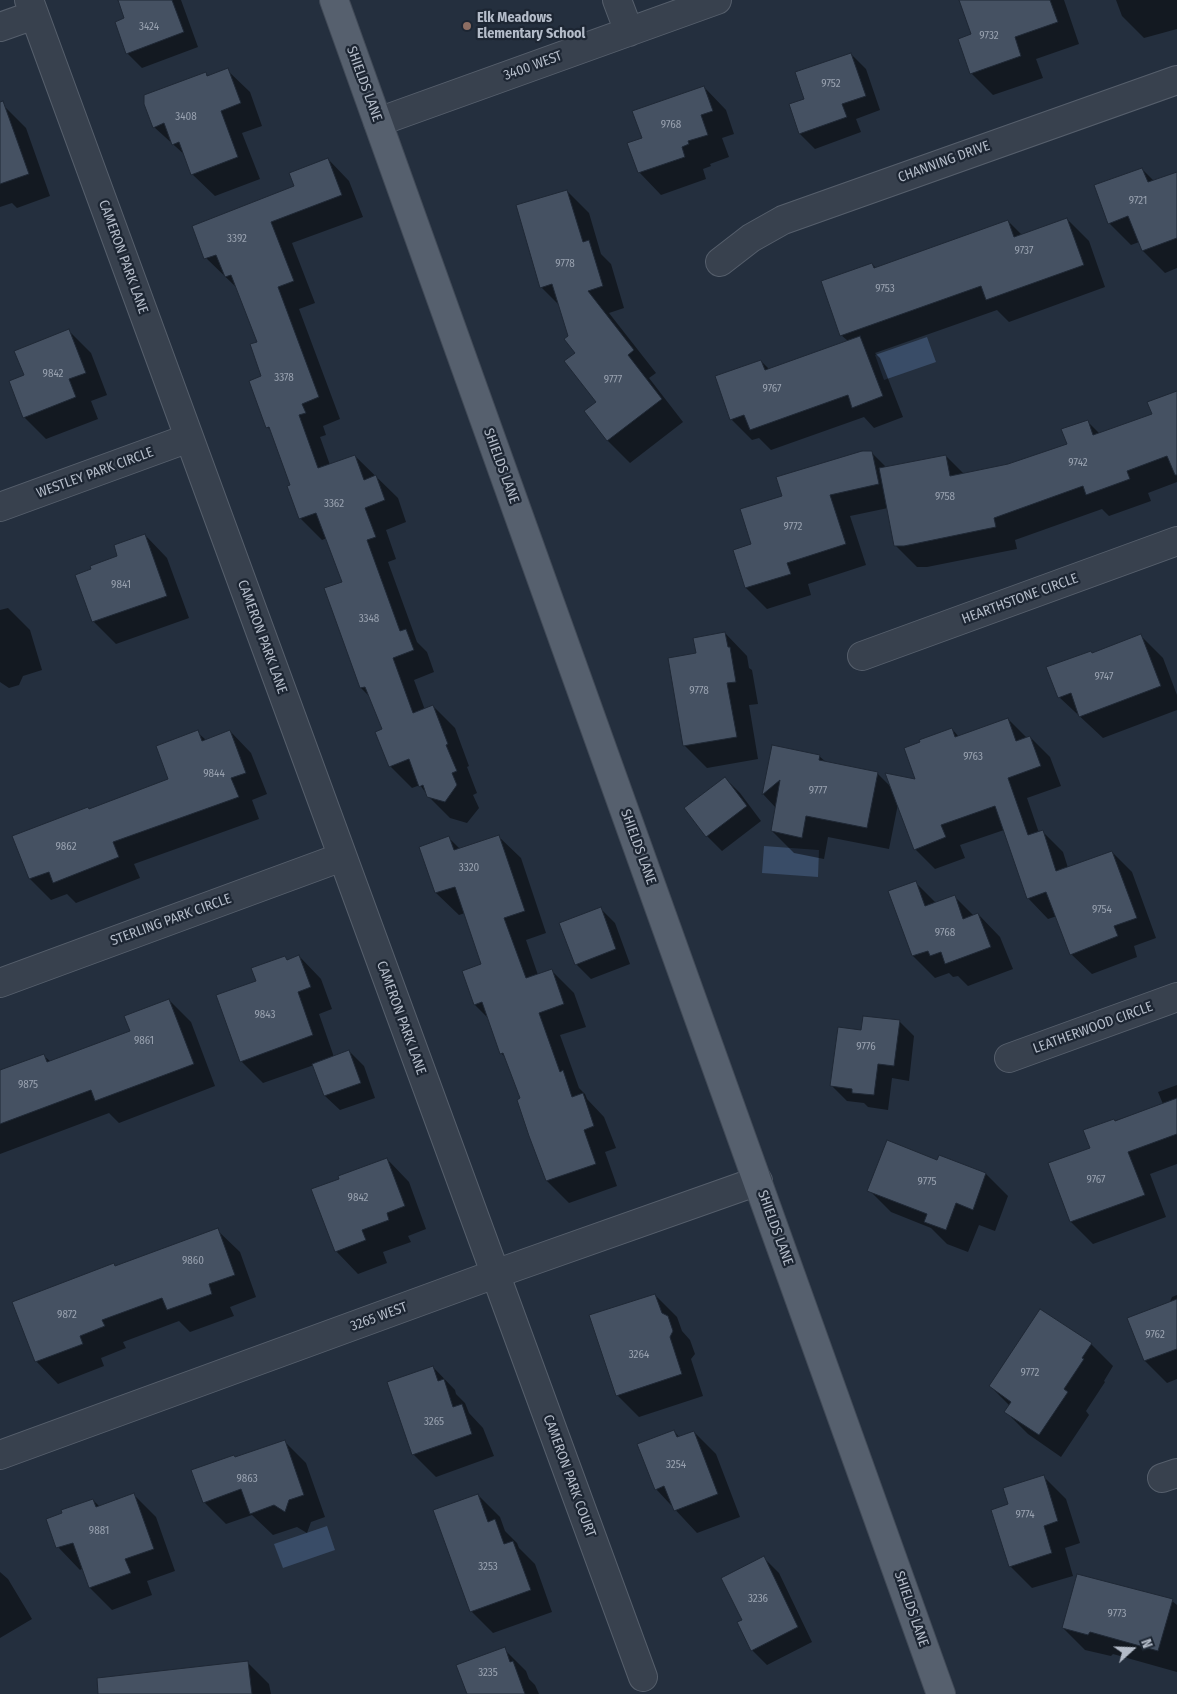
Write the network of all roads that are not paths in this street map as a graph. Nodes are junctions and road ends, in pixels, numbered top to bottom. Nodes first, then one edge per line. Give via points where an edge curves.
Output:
1 (334, 0) edge
2 (618, 0) edge
3 (717, 0) edge
4 (31, 7) edge
5 (0, 27) edge
6 (629, 32) junction
7 (1177, 80) edge
8 (378, 122) junction
9 (720, 262) dead end
10 (189, 438) junction
11 (0, 507) edge
12 (1177, 541) edge
13 (862, 656) dead end
14 (342, 857) junction
15 (0, 983) edge
16 (1177, 997) edge
17 (1009, 1058) dead end
18 (758, 1181) junction
19 (495, 1274) junction
20 (0, 1455) edge
21 (643, 1678) dead end
22 (940, 1694) edge

1 - 8 main road, SHIELDS LANE
2 - 6 street
3 - 6 street, 3400 WEST
4 - 5 street
4 - 10 street, CAMERON PARK LANE
6 - 8 street, 3400 WEST
7 - 9 street, CHANNING DRIVE via 783,220 750,238
8 - 18 main road, SHIELDS LANE
10 - 11 street, WESTLEY PARK CIRCLE
10 - 14 street, CAMERON PARK LANE
12 - 13 street, HEARTHSTONE CIRCLE
14 - 15 street, STERLING PARK CIRCLE
14 - 19 street, CAMERON PARK LANE
16 - 17 street, LEATHERWOOD CIRCLE
18 - 19 street, 3265 WEST
18 - 22 main road, SHIELDS LANE
19 - 20 street, 3265 WEST
19 - 21 street, CAMERON PARK COURT

